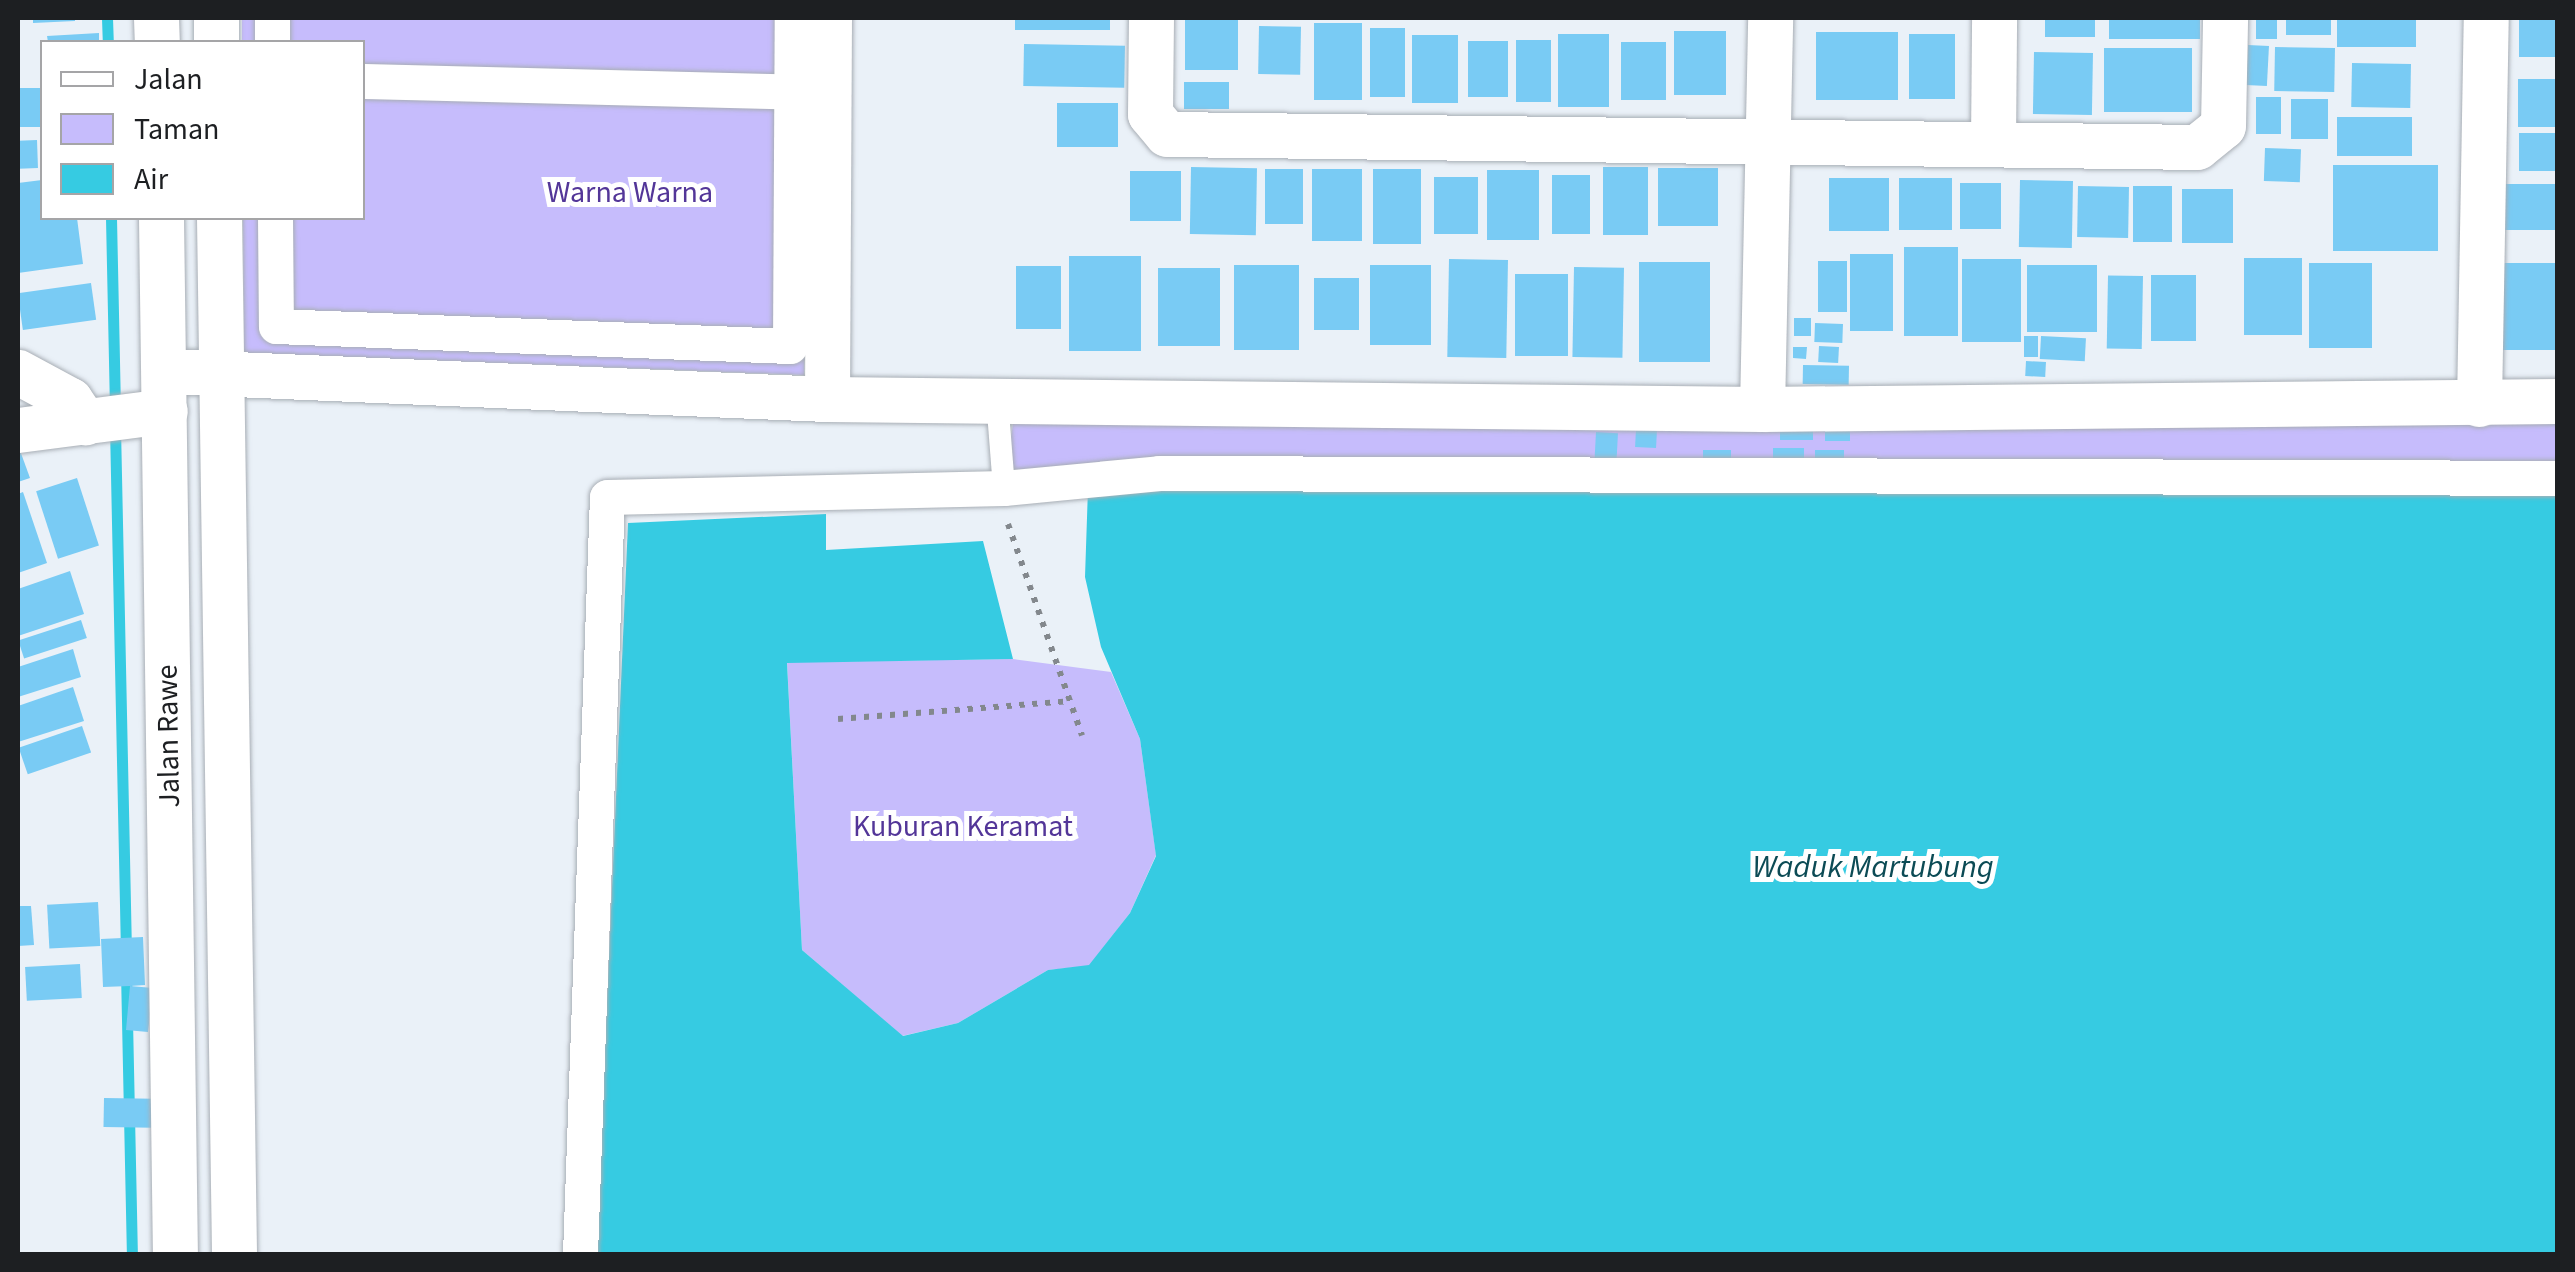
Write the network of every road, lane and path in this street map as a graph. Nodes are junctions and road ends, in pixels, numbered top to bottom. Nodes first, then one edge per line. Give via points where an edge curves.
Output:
1 (792, 18) edge
2 (829, 18) edge
3 (1152, 18) edge
4 (1770, 18) edge
5 (1994, 18) edge
6 (2225, 18) edge
7 (2486, 18) edge
8 (365, 81) edge
9 (810, 92) junction
10 (1768, 142) junction
11 (1993, 143) junction
12 (161, 220) edge
13 (219, 220) edge
14 (275, 220) edge
15 (18, 372) edge
16 (222, 374) junction
17 (158, 398) junction
18 (827, 399) junction
19 (997, 399) junction
20 (2558, 401) edge
21 (2479, 404) junction
22 (1762, 408) junction
23 (90, 421) junction
24 (18, 430) edge
25 (2558, 478) edge
26 (1004, 488) junction
27 (224, 558) junction
28 (167, 560) junction
29 (1070, 702) junction
30 (838, 719) dead end
31 (1082, 735) dead end
32 (176, 1254) edge
33 (234, 1254) edge
34 (580, 1254) edge

1 - 9 street
2 - 9 street
3 - 10 street via 1150,114 1168,134
4 - 10 street
5 - 11 street
6 - 11 street via 2223,126 2214,142
7 - 21 street
8 - 9 street
9 - 14 street via 790,346 276,326
9 - 18 street
10 - 11 street
10 - 22 street
12 - 17 street, Jalan Rawe
13 - 16 street, Jalan Rawe
15 - 23 street via 70,400
16 - 17 street
16 - 18 street
16 - 27 street, Jalan Rawe
17 - 23 street
17 - 28 street, Jalan Rawe
18 - 19 street
19 - 22 street
19 - 26 lane
20 - 21 street
21 - 22 street
23 - 24 street
25 - 26 street via 1159,473
26 - 29 path via 1008,523
26 - 34 street via 607,498
27 - 28 street
27 - 33 street, Jalan Rawe
28 - 32 street, Jalan Rawe
29 - 30 path
29 - 31 path

